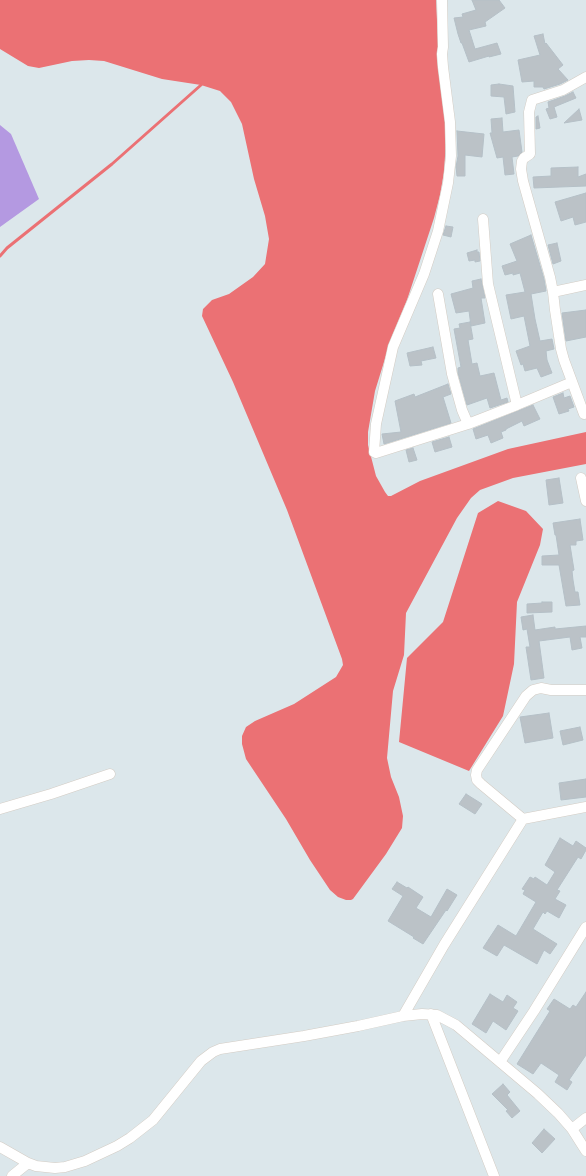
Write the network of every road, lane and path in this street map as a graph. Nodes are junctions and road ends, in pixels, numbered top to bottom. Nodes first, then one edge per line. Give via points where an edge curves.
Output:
1 (442, 0) edge
2 (586, 77) edge
3 (483, 219) dead end
4 (586, 285) edge
5 (553, 292) junction
6 (438, 294) dead end
7 (572, 382) junction
8 (517, 405) junction
9 (584, 414) dead end
10 (468, 424) junction
11 (581, 478) dead end
12 (586, 500) edge
13 (586, 690) edge
14 (110, 774) dead end
15 (586, 807) edge
16 (0, 809) edge
17 (523, 819) junction
18 (586, 926) edge
19 (431, 1014) junction
20 (403, 1016) junction
21 (500, 1062) junction
22 (586, 1118) edge
23 (572, 1129) junction
24 (0, 1147) edge
25 (586, 1151) edge
26 (28, 1163) junction
27 (12, 1176) edge
28 (494, 1176) edge

1 - 10 street via 442,54 451,156 448,183 438,231 424,274 393,347 376,424 374,452
2 - 5 street via 563,90 533,99 529,112 530,154 522,161 523,181 546,258
3 - 8 street via 488,284
4 - 5 street
5 - 7 street via 561,349
6 - 10 street via 452,374
7 - 8 street
7 - 9 street
8 - 10 street
11 - 12 street
13 - 17 street via 533,690 526,696 477,770 476,775 481,784
14 - 16 street
15 - 17 street
17 - 20 street
18 - 21 street
19 - 20 street
19 - 21 street via 456,1025
19 - 28 street
20 - 26 street via 220,1049 201,1061 153,1120 117,1146 65,1167 36,1166
21 - 23 street via 538,1094
22 - 23 street
23 - 25 street
24 - 26 street
26 - 27 street

